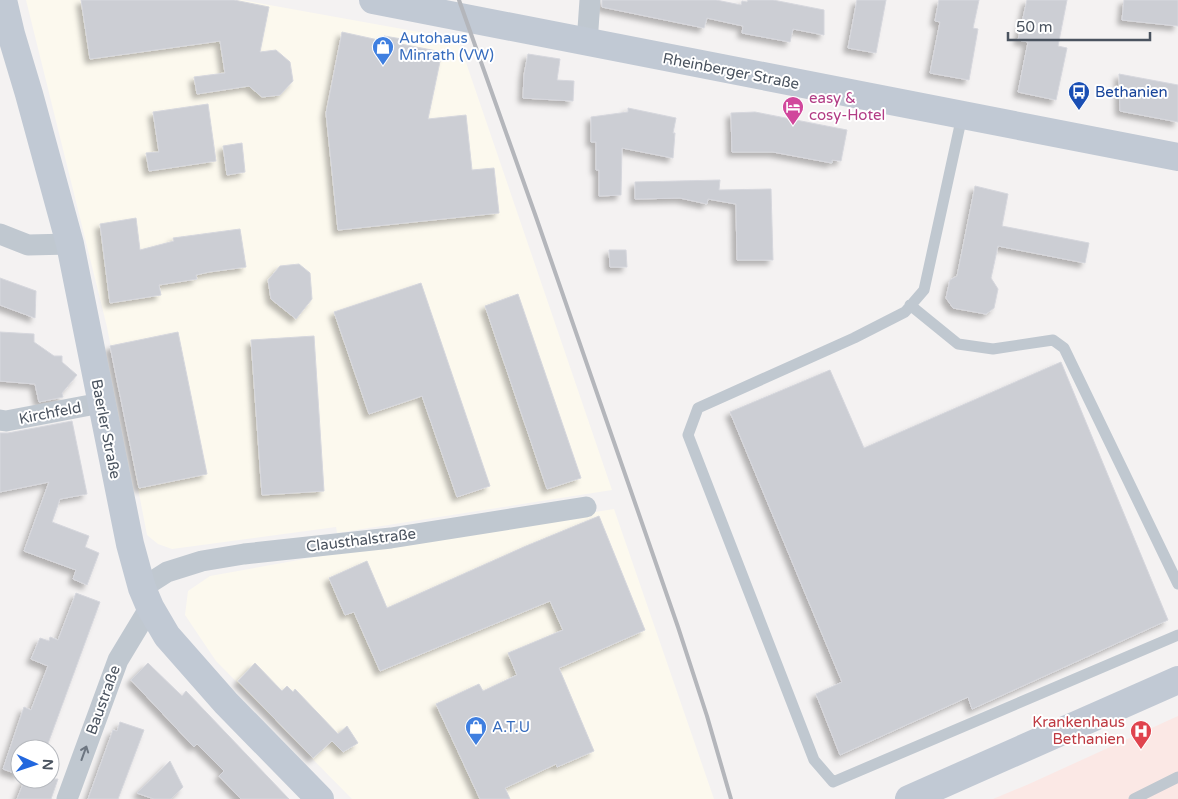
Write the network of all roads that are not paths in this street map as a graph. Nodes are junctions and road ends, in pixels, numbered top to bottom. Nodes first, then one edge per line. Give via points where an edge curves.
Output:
1 (3, 0) edge
2 (373, 0) edge
3 (590, 0) edge
4 (588, 43) junction
5 (962, 116) junction
6 (1178, 157) edge
7 (0, 234) edge
8 (70, 244) junction
9 (910, 305) junction
10 (101, 403) junction
11 (0, 420) edge
12 (586, 507) dead end
13 (1178, 584) edge
14 (146, 597) junction
15 (1178, 635) edge
16 (1178, 680) edge
17 (1178, 777) edge
18 (1155, 794) edge
19 (67, 799) edge
20 (320, 799) edge
21 (909, 799) edge
22 (1134, 799) edge

1 - 8 main road, Baerler Straße
2 - 4 main road, Rheinberger Straße
3 - 4 street
4 - 5 main road, Rheinberger Straße
5 - 6 main road, Rheinberger Straße
5 - 9 lane via 924,290
7 - 8 street via 28,245
8 - 10 main road, Baerler Straße
9 - 13 lane via 958,344 993,349 1053,340 1064,348
9 - 15 lane via 905,312 854,338 698,408 688,435 814,760 833,782
10 - 11 street, Kirchfeld
10 - 14 main road, Baerler Straße via 130,544
12 - 14 street, Clausthalstraße via 391,538 202,560 167,572
19 -> 14 street, Baustraße via 118,660
14 - 20 main road, Baerler Straße via 167,636 190,664
16 - 21 main road
17 - 18 lane
18 - 22 lane

